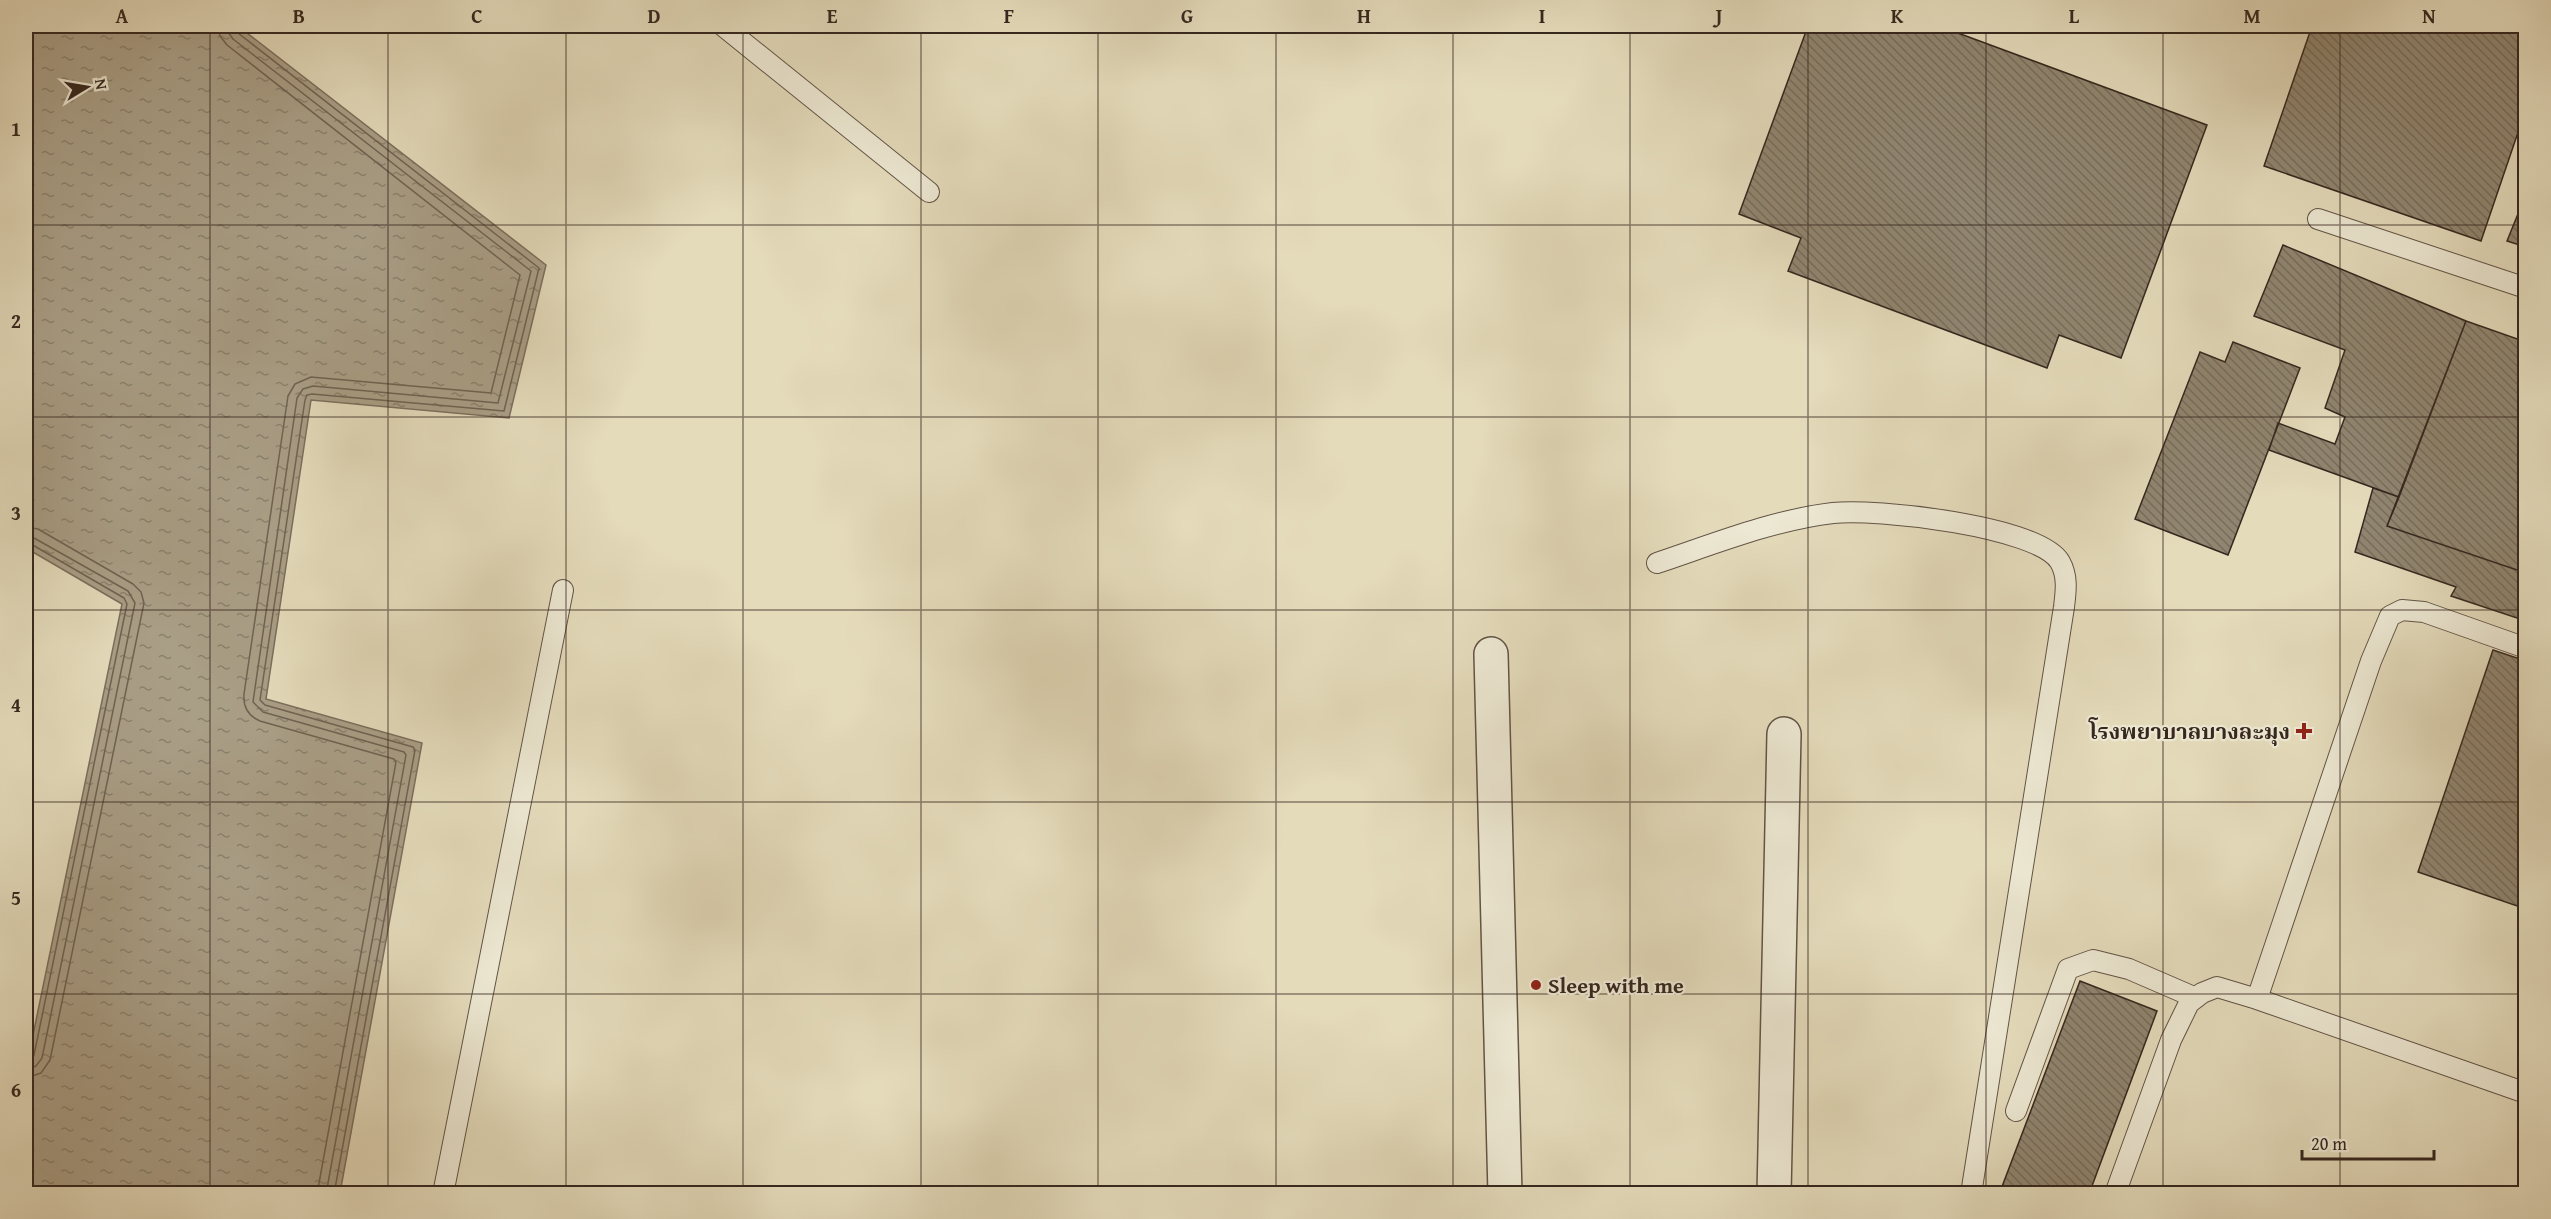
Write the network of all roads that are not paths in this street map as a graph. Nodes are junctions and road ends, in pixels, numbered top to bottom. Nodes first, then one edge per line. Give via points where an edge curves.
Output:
1 (723, 26) edge
2 (929, 192) dead end
3 (2318, 219) dead end
4 (2526, 288) edge
5 (1657, 563) dead end
6 (563, 590) dead end
7 (2526, 648) edge
8 (1491, 654) dead end
9 (1784, 734) dead end
10 (2196, 998) junction
11 (2257, 999) junction
12 (2526, 1093) edge
13 (2016, 1111) dead end
14 (443, 1194) edge
15 (1505, 1194) edge
16 (1774, 1194) edge
17 (1971, 1194) edge
18 (2115, 1194) edge

1 - 2 lane
3 - 4 lane
5 - 17 lane via 1779,525 1832,513 1866,511 1918,516 2021,536 2047,548 2060,561 2067,579 2064,607
6 - 14 lane
7 - 11 lane via 2424,612 2402,610 2390,616 2371,661
8 - 15 street
9 - 16 street
10 - 11 lane via 2217,987
10 - 13 lane via 2130,969 2093,960 2067,969
10 - 18 lane via 2189,1003 2171,1040
11 - 12 lane

